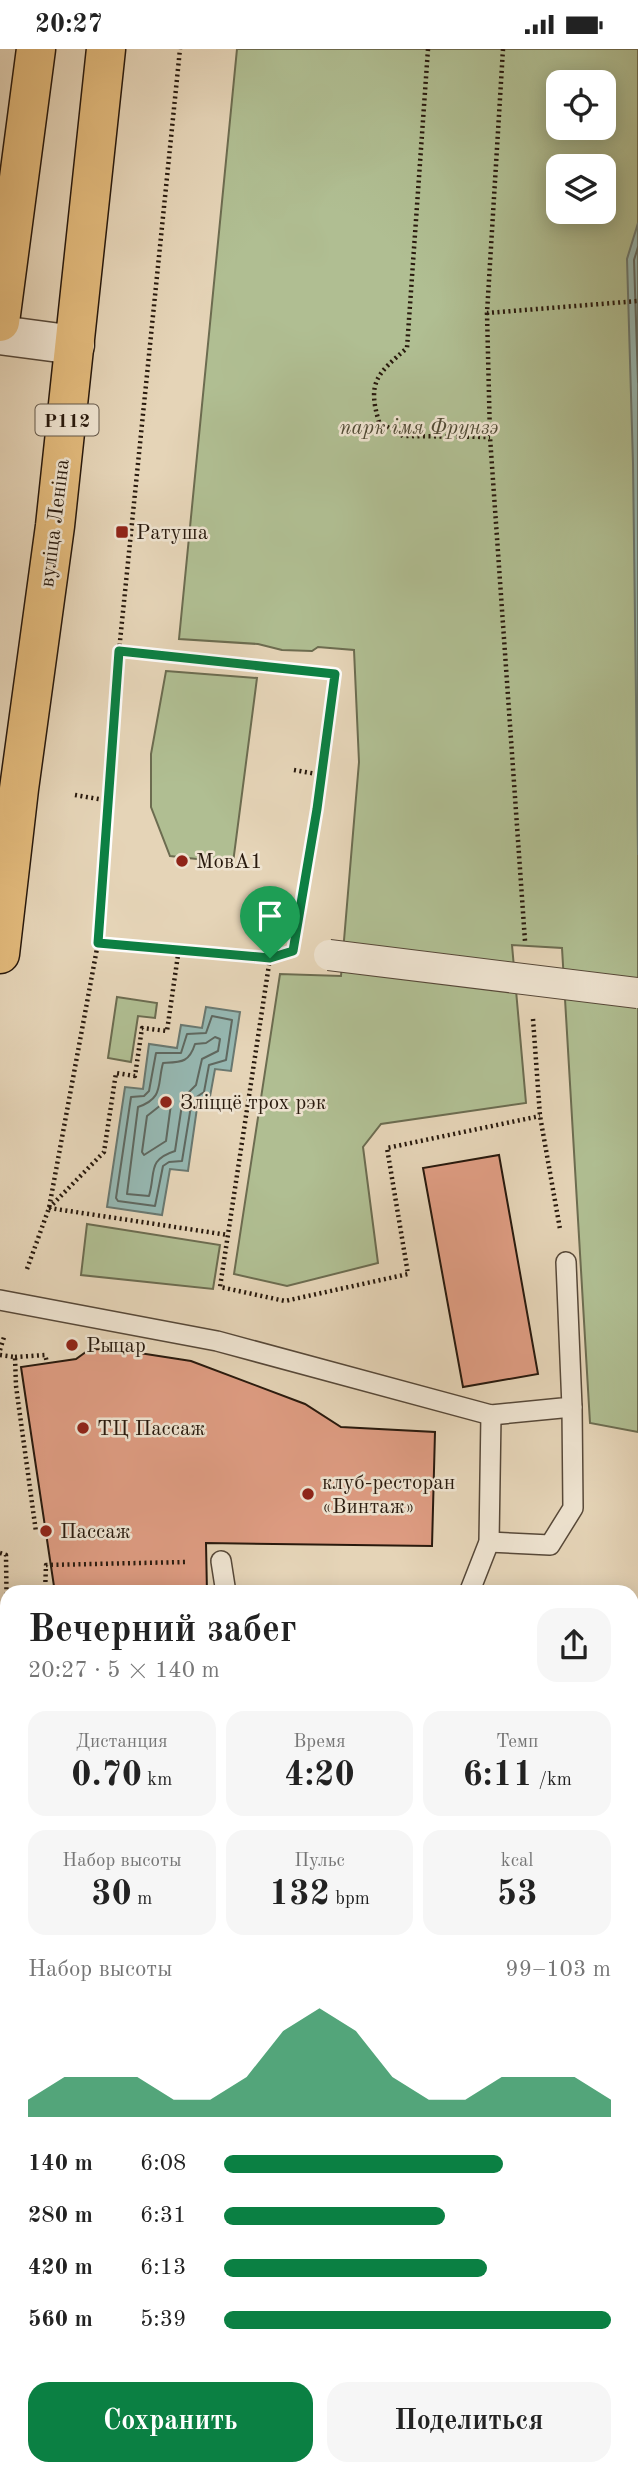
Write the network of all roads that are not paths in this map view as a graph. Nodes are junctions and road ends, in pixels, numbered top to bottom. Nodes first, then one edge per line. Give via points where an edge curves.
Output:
1 (36, 49) edge
2 (106, 49) edge
3 (0, 322) edge
4 (0, 335) edge
5 (75, 345) junction
6 (0, 954) edge
7 (329, 955) road end
8 (638, 993) edge
9 (566, 1262) road end
10 (8, 1301) edge
11 (572, 1406) junction
12 (491, 1415) junction
13 (489, 1542) junction
14 (221, 1562) road end
15 (225, 1585) edge
16 (472, 1585) edge

1 - 3 main road
2 - 5 main road, вуліца Леніна / Р112
4 - 5 street
5 - 6 main road, вуліца Леніна / Р112
7 - 8 street, bridge
9 - 11 lane
10 - 12 lane via 216,1341
11 - 12 lane
11 - 13 lane via 573,1508 550,1545
12 - 13 lane
13 - 16 lane
14 - 15 lane

